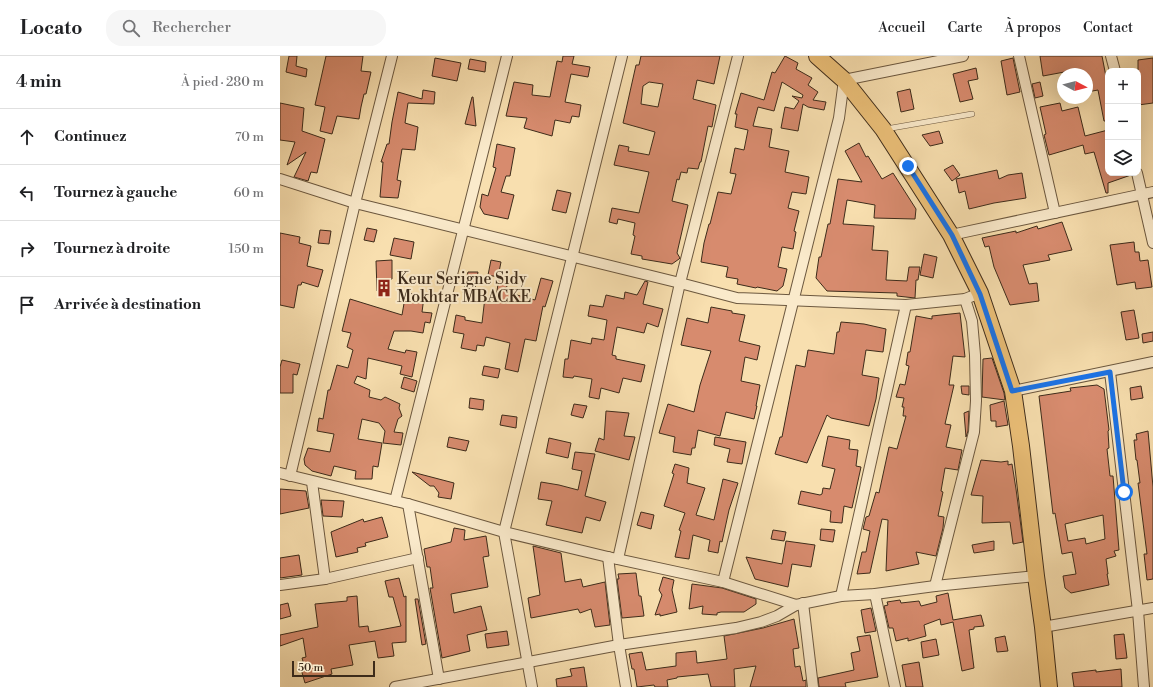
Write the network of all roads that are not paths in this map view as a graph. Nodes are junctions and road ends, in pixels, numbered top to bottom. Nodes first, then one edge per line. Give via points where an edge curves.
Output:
1 (392, 56) edge
2 (507, 56) edge
3 (622, 56) edge
4 (738, 56) edge
5 (817, 56) edge
6 (963, 56) edge
7 (1019, 56) edge
8 (1111, 56) edge
9 (1114, 68) edge
10 (844, 80) junction
11 (972, 114) dead end
12 (883, 129) junction
13 (1138, 176) edge
14 (280, 179) edge
15 (1153, 192) edge
16 (1142, 195) junction
17 (355, 203) junction
18 (1055, 213) junction
19 (463, 230) junction
20 (952, 235) junction
21 (1153, 243) edge
22 (572, 256) junction
23 (680, 282) junction
24 (980, 294) junction
25 (965, 299) junction
26 (793, 300) junction
27 (906, 305) junction
28 (1153, 362) edge
29 (1110, 372) junction
30 (1012, 391) junction
31 (280, 473) edge
32 (290, 476) junction
33 (312, 482) junction
34 (395, 501) junction
35 (408, 504) junction
36 (504, 532) junction
37 (608, 557) junction
38 (418, 558) junction
39 (618, 559) junction
40 (1036, 576) junction
41 (325, 579) junction
42 (723, 582) junction
43 (280, 585) edge
44 (935, 586) junction
45 (875, 594) junction
46 (841, 596) junction
47 (799, 604) junction
48 (1153, 608) edge
49 (1138, 611) junction
50 (1043, 627) junction
51 (619, 645) junction
52 (528, 663) junction
53 (439, 679) junction
54 (394, 687) edge
55 (532, 687) edge
56 (626, 687) edge
57 (813, 687) edge
58 (895, 687) edge
59 (1049, 687) edge
60 (1144, 687) edge

1 - 17 street
2 - 19 street
3 - 22 street
4 - 23 street
5 - 10 main road
6 - 10 street
7 - 18 street
8 - 9 street
10 - 12 main road
10 - 26 street via 839,118
11 - 12 lane
12 - 20 main road
13 - 16 street
14 - 17 street
15 - 16 street
16 - 18 street
16 - 21 street
17 - 19 street
17 - 32 street
18 - 20 street
19 - 22 street
19 - 34 street
20 - 24 main road
22 - 23 street
22 - 36 street
23 - 26 street via 737,298
23 - 39 street
24 - 25 street
24 - 30 main road
25 - 27 street
25 - 44 street via 972,320 975,355 974,432
26 - 27 street
26 - 42 street
27 - 46 street
28 - 29 street
29 - 30 street
29 - 49 street
30 - 40 main road
31 - 32 street
32 - 33 street
33 - 34 street
33 - 41 street
34 - 35 street
35 - 36 street
35 - 38 street
36 - 37 street
36 - 52 street
37 - 39 street
37 - 51 street
38 - 41 street
38 - 53 street
39 - 42 street
40 - 44 street
40 - 50 main road
41 - 43 street
42 - 47 street
44 - 45 street
45 - 46 street
45 - 58 street
46 - 47 street
47 - 51 street via 755,624
47 - 57 street
48 - 49 street
49 - 50 street
49 - 60 street
50 - 59 main road
51 - 52 street
51 - 56 street
52 - 53 street
52 - 55 street
53 - 54 street

